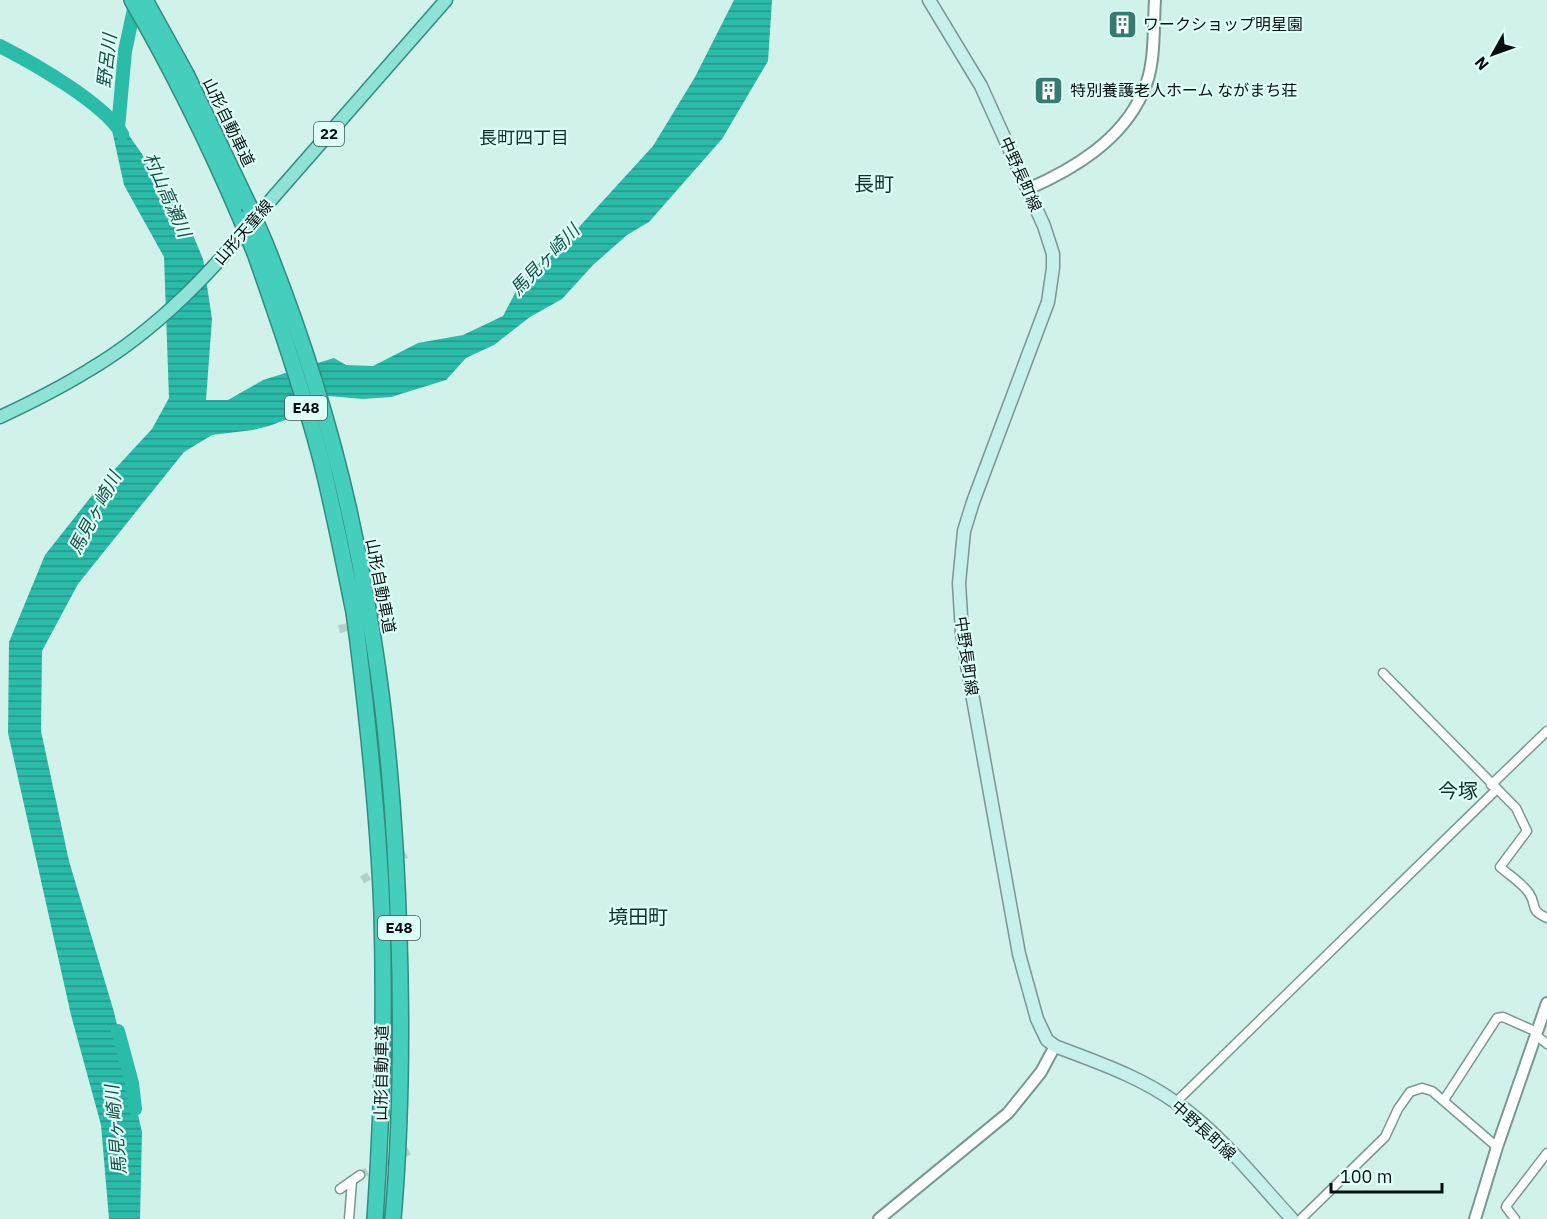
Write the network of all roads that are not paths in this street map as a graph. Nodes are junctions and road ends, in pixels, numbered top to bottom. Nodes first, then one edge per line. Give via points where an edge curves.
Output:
1 (132, 0) edge
2 (145, 0) edge
3 (446, 0) edge
4 (929, 0) edge
5 (1155, 0) edge
6 (1028, 189) junction
7 (245, 213) junction
8 (0, 417) edge
9 (365, 640) junction
10 (1383, 674) dead end
11 (1547, 731) edge
12 (1494, 787) junction
13 (1547, 918) edge
14 (1547, 1003) edge
15 (1537, 1034) junction
16 (1547, 1044) edge
17 (1055, 1046) junction
18 (1444, 1100) junction
19 (1176, 1102) junction
20 (1497, 1147) junction
21 (1547, 1153) edge
22 (1543, 1168) edge
23 (360, 1175) tunnel mouth
24 (352, 1181) junction
25 (340, 1189) dead end
26 (349, 1219) edge
27 (375, 1219) edge
28 (393, 1219) edge
29 (879, 1219) edge
30 (1292, 1219) edge
31 (1300, 1219) edge
32 (1475, 1219) edge
33 (1515, 1219) edge

1 - 7 highway, 山形自動車道 / E48
2 - 7 highway, 山形自動車道 / E48 via 220,142
3 - 8 main road, 山形天童線 / 22 via 236,243 171,309 90,370
4 - 6 main road, 中野長町線 via 981,86
5 - 6 street via 1149,74 1136,106 1083,161
6 - 17 main road, 中野長町線 via 1053,254 1052,280 1048,302 964,531 960,594 968,671 1019,954 1037,1019 1047,1040
7 - 9 highway, 山形自動車道 / E48, bridge via 278,295 300,385 362,574 371,614
9 - 27 highway, 山形自動車道 / E48 via 382,915 383,1071
9 - 28 highway, 山形自動車道 / E48 via 388,763 397,874 401,1055
10 - 12 street
11 - 12 street
12 - 13 street via 1516,808 1527,831 1500,867 1528,891 1533,908
12 - 19 street
14 - 15 street
15 - 16 street
15 - 18 street via 1503,1017 1497,1018
15 - 20 street
17 - 19 main road, 中野長町線 via 1138,1079
17 - 29 street via 1041,1072 1008,1113
18 - 20 street
18 - 31 street via 1426,1088 1410,1092 1385,1137
19 - 30 main road, 中野長町線
20 - 32 street
21 - 22 street
22 - 33 street via 1506,1207
23 - 24 street
24 - 25 street
24 - 26 street

